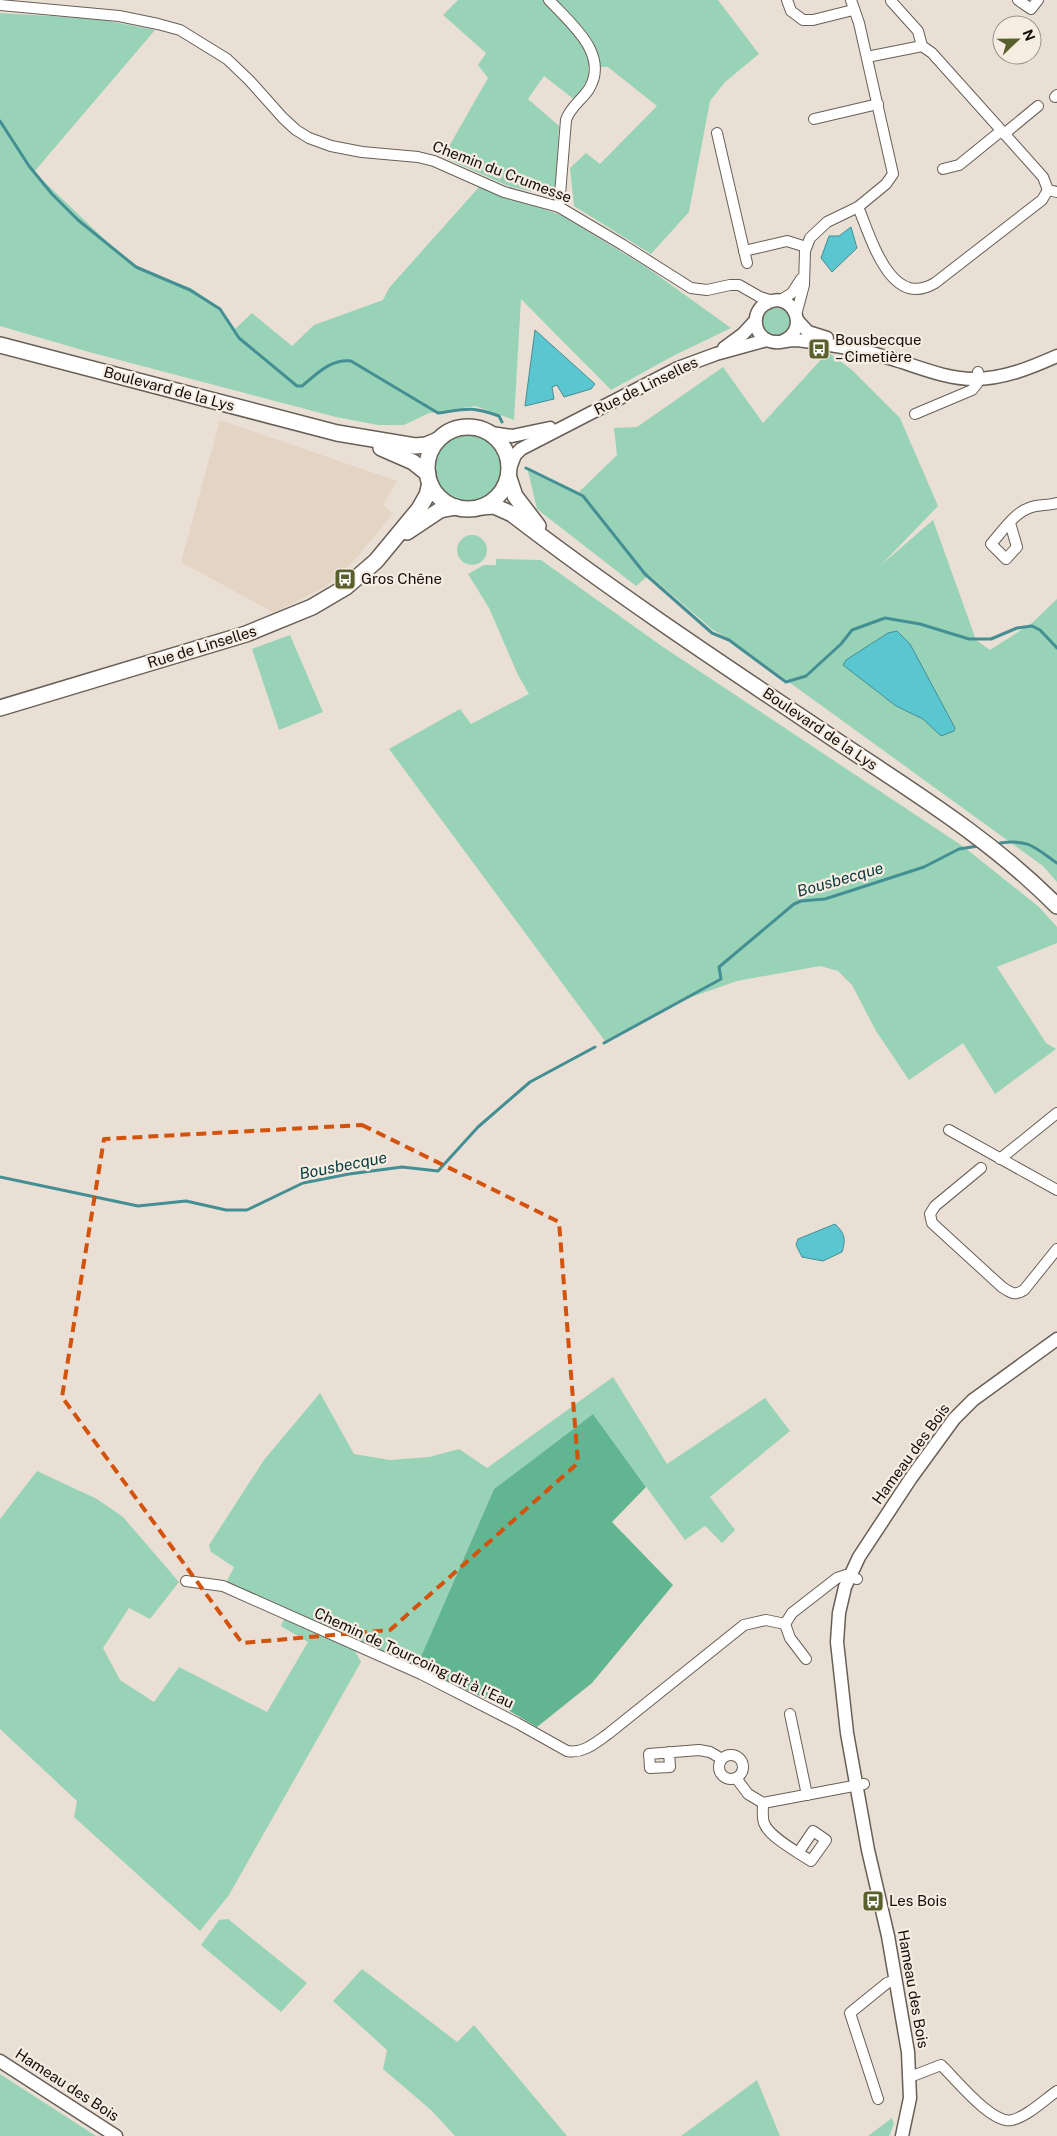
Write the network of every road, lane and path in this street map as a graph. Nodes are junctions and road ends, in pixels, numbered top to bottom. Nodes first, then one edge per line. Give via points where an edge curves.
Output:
1 (549, 0) edge
2 (787, 0) edge
3 (891, 0) edge
4 (1018, 0) edge
5 (1038, 0) edge
6 (0, 5) edge
7 (852, 5) edge
8 (922, 46) junction
9 (867, 57) junction
10 (878, 104) junction
11 (1038, 106) dead end
12 (814, 119) dead end
13 (1003, 132) junction
14 (717, 133) dead end
15 (943, 169) dead end
16 (1053, 191) edge
17 (559, 207) junction
18 (858, 207) junction
19 (806, 247) junction
20 (744, 251) junction
21 (747, 263) dead end
22 (804, 271) junction
23 (746, 288) junction
24 (776, 301) junction
25 (796, 317) junction
26 (756, 318) junction
27 (767, 340) junction
28 (783, 341) junction
29 (0, 346) edge
30 (716, 354) junction
31 (1057, 356) edge
32 (978, 375) junction
33 (915, 414) dead end
34 (577, 420) junction
35 (337, 433) junction
36 (491, 433) junction
37 (438, 440) junction
38 (509, 473) junction
39 (429, 478) junction
40 (1057, 503) edge
41 (456, 507) junction
42 (481, 507) junction
43 (1010, 523) dead end
44 (385, 551) junction
45 (576, 562) junction
46 (0, 708) edge
47 (1057, 906) edge
48 (1057, 1113) edge
49 (949, 1130) dead end
50 (1000, 1159) junction
51 (981, 1168) dead end
52 (1057, 1190) edge
53 (1057, 1248) edge
54 (1057, 1339) edge
55 (854, 1577) junction
56 (186, 1582) dead end
57 (785, 1624) junction
58 (806, 1659) dead end
59 (790, 1714) dead end
60 (669, 1752) dead end
61 (722, 1759) junction
62 (736, 1778) junction
63 (860, 1785) junction
64 (807, 1795) junction
65 (763, 1803) junction
66 (798, 1852) dead end
67 (895, 1980) junction
68 (0, 2061) edge
69 (910, 2077) junction
70 (1057, 2091) edge
71 (878, 2099) dead end
72 (116, 2136) edge
73 (902, 2136) edge

1 - 17 street via 586,42 595,66 589,90 571,109 566,120
2 - 7 street via 791,11 802,20 812,20
3 - 8 street via 918,31
4 - 5 street via 1031,9
6 - 17 street, Chemin du Crumesse via 119,16 180,30 227,59 302,134 362,152 426,158 504,192
7 - 9 street
8 - 9 street
8 - 13 street
9 - 10 street
10 - 12 street
10 - 18 street via 893,174
11 - 13 street
13 - 15 street via 959,165
13 - 16 street
14 - 20 street
16 - 18 street via 935,283 919,289 900,284 886,270
17 - 23 street, Chemin du Crumesse via 691,288 707,290 735,285
18 - 19 street via 827,222 813,234
19 - 20 street via 787,242
19 - 22 street
20 - 21 street
22 - 24 street via 796,289
22 - 25 street
23 - 24 street, Chemin du Crumesse via 760,297
23 - 26 street via 752,296
24 - 25 street via 790,306
24 - 26 street via 762,307
25 - 28 street via 793,334
25 - 32 street via 805,330 823,337 870,345 936,366
26 - 27 street via 758,332
26 - 30 street, Rue de Linselles via 737,340
27 - 28 street
27 - 30 street, Rue de Linselles
28 - 32 street via 802,340 853,349 939,374
29 - 35 main road, Boulevard de la Lys
30 - 34 street, Rue de Linselles via 661,376
31 - 32 street via 1013,372
32 - 33 street via 972,390
34 - 36 street, Rue de Linselles via 512,436
34 - 38 street, Rue de Linselles via 521,449 513,458
35 - 37 main road, Boulevard de la Lys via 415,446
35 - 39 main road, Boulevard de la Lys via 402,456 420,467
36 - 37 main road via 466,426 450,430
36 - 38 main road via 505,448
37 - 39 main road via 429,456
38 - 42 main road via 499,496
38 - 45 main road, Boulevard de la Lys via 515,496 536,524
39 - 41 main road via 440,498
39 - 44 main road, Rue de Linselles via 425,499 419,509
40 - 43 street via 1030,507
41 - 42 main road
41 - 44 main road, Rue de Linselles via 431,516
42 - 45 main road, Boulevard de la Lys via 494,506 509,512
44 - 46 main road, Rue de Linselles via 346,587 277,623
45 - 47 main road, Boulevard de la Lys via 970,831 1015,866
48 - 50 street
49 - 50 street
50 - 52 street
51 - 53 street via 935,1206 930,1214 932,1223 1012,1294 1024,1290
54 - 55 street, Hameau des Bois via 960,1412 911,1478 859,1558
55 - 57 street via 841,1576 833,1580 792,1613
55 - 63 street, Hameau des Bois via 842,1596 837,1642
56 - 57 street, Chemin de Tourcoing dit à l'Eau via 223,1586 421,1674 573,1752 589,1747 608,1734 744,1625 766,1620
57 - 58 street via 790,1638
59 - 64 street
60 - 61 street via 704,1750
61 - 62 street via 719,1765 721,1774 726,1778
61 - 62 street via 732,1755 742,1761 742,1772
62 - 65 street via 748,1794
63 - 64 street
63 - 67 street, Hameau des Bois
64 - 65 street
65 - 66 street via 766,1828
67 - 69 street, Hameau des Bois
67 - 71 street via 881,1987 850,2013
68 - 72 street, Hameau des Bois
69 - 70 street, Hameau des Bois via 941,2065 991,2115 1005,2121 1020,2116
69 - 73 street, Hameau des Bois via 909,2106

